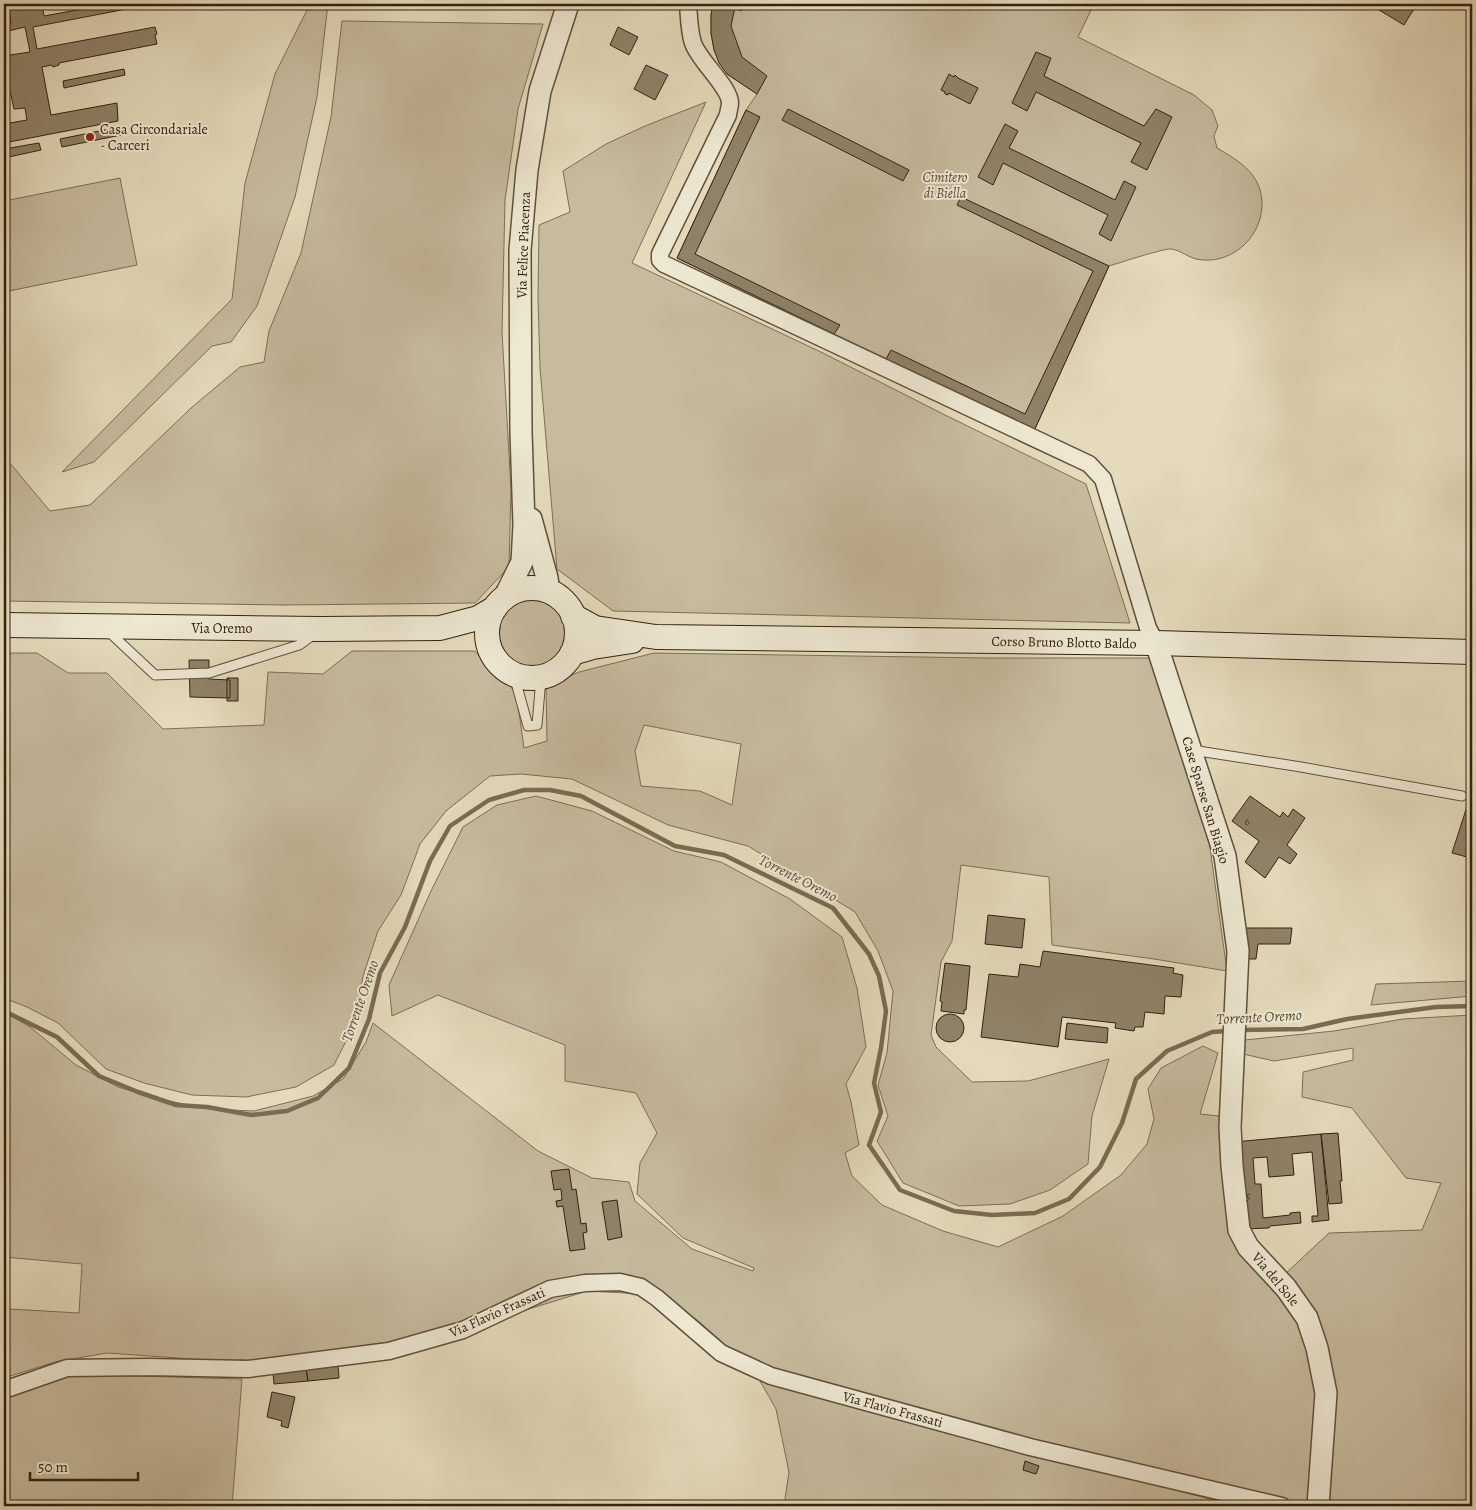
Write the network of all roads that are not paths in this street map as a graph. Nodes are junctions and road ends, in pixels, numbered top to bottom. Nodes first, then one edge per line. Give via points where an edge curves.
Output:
1 (568, 4) edge
2 (688, 4) edge
3 (523, 492) junction
4 (549, 592) junction
5 (500, 603) junction
6 (574, 616) junction
7 (4, 625) edge
8 (104, 627) junction
9 (440, 628) junction
10 (321, 629) junction
11 (656, 637) junction
12 (1156, 643) junction
13 (489, 646) junction
14 (1472, 652) edge
15 (572, 653) junction
16 (514, 675) junction
17 (541, 678) junction
18 (1192, 750) junction
19 (1462, 796) dead end
20 (1234, 1051) joint
21 (4, 1390) edge
22 (1282, 1506) edge
23 (1318, 1506) edge

1 - 3 street, Via Felice Piacenza via 540,91 526,170 520,250
2 - 12 street via 693,44 730,102 728,115 660,254 660,260 1088,464 1103,479 1148,628
3 - 4 street, Via Felice Piacenza
3 - 5 street, Via Felice Piacenza via 522,562
4 - 5 main road via 526,589 515,592
4 - 6 main road via 568,606
5 - 9 main road, Via Oremo via 478,618
5 - 13 main road via 489,620
6 - 11 main road, Corso Bruno Blotto Baldo via 594,628
6 - 15 main road via 577,628
7 - 8 main road, Via Oremo
8 - 10 main road, Via Oremo
8 - 10 lane via 155,674 209,673 299,645
9 - 10 main road, Via Oremo
9 - 13 main road, Via Oremo
11 - 12 main road, Corso Bruno Blotto Baldo
11 - 15 main road, Corso Bruno Blotto Baldo
12 - 14 main road, Corso Bruno Blotto Baldo
12 - 18 street, Case Sparse San Biagio
13 - 16 main road via 503,668
15 - 17 main road via 564,665
16 - 17 main road
16 - 17 lane via 528,726 537,725
18 - 19 lane
18 - 20 street, Case Sparse San Biagio via 1226,856 1238,951
20 - 23 street, Via del Sole via 1230,1127 1239,1230 1248,1247 1286,1288 1307,1318 1323,1374 1326,1393
21 - 22 street, Via Flavio Frassati via 67,1368 248,1369 389,1351 463,1330 550,1289 620,1282 641,1287 657,1298 721,1353 771,1376 1030,1446

